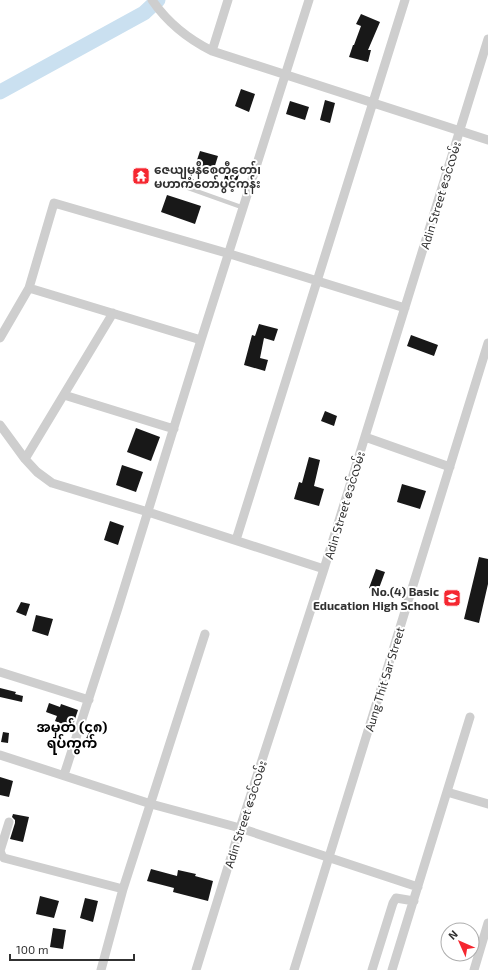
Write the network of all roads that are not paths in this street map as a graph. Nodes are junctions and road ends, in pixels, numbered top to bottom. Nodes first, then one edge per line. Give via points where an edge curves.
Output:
1 (152, 0) edge
2 (228, 0) edge
3 (309, 0) edge
4 (405, 0) edge
5 (488, 39) edge
6 (212, 51) junction
7 (286, 75) junction
8 (373, 102) junction
9 (459, 132) junction
10 (488, 140) edge
11 (188, 188) dead end
12 (244, 208) junction
13 (230, 254) junction
14 (317, 282) junction
15 (29, 288) junction
16 (405, 308) junction
17 (113, 313) junction
18 (0, 338) edge
19 (202, 340) junction
20 (488, 343) edge
21 (64, 395) junction
22 (0, 425) edge
23 (174, 429) junction
24 (365, 437) junction
25 (25, 459) junction
26 (450, 467) junction
27 (148, 512) junction
28 (236, 540) junction
29 (324, 569) junction
30 (205, 634) dead end
31 (0, 672) edge
32 (89, 700) junction
33 (470, 717) dead end
34 (0, 755) edge
35 (64, 775) junction
36 (447, 792) junction
37 (151, 804) junction
38 (488, 804) edge
39 (9, 822) dead end
40 (240, 828) junction
41 (329, 858) junction
42 (418, 887) junction
43 (123, 889) junction
44 (414, 901) junction
45 (488, 924) edge
46 (101, 970) edge
47 (196, 970) edge
48 (294, 970) edge
49 (372, 970) edge
50 (392, 970) edge
51 (474, 970) edge

1 - 6 street via 162,14 196,43
2 - 6 street
3 - 7 street
4 - 8 street
5 - 9 street, Adin Street ဧဒင်လမ်း
6 - 7 street
7 - 8 street
7 - 12 street
8 - 9 street
8 - 14 street
9 - 10 street
9 - 16 street, Adin Street ဧဒင်လမ်း
11 - 12 lane
12 - 13 street
13 - 14 street
13 - 15 street via 54,202
13 - 19 street
14 - 16 street
14 - 28 street
15 - 17 street
15 - 18 street
16 - 24 street, Adin Street ဧဒင်လမ်း
17 - 19 street
17 - 21 street
19 - 23 street
20 - 26 street, Aung Thit Sar Street
21 - 23 street
21 - 25 street
22 - 25 street
23 - 27 street
24 - 26 street
24 - 29 street, Adin Street ဧဒင်လမ်း
25 - 27 street via 52,483
26 - 41 street, Aung Thit Sar Street
27 - 28 street
27 - 32 street
28 - 29 street
29 - 40 street, Adin Street ဧဒင်လမ်း
30 - 37 street
31 - 32 street
32 - 35 street
33 - 36 street
34 - 35 street
35 - 37 street
36 - 38 street
36 - 42 street
37 - 40 street
37 - 43 street
39 - 43 street via 0,851 4,858
40 - 41 street
40 - 47 street, Adin Street ဧဒင်လမ်း
41 - 42 street
41 - 48 street, Aung Thit Sar Street
42 - 44 street
43 - 46 street
44 - 49 street via 396,898
44 - 50 street
45 - 51 street

